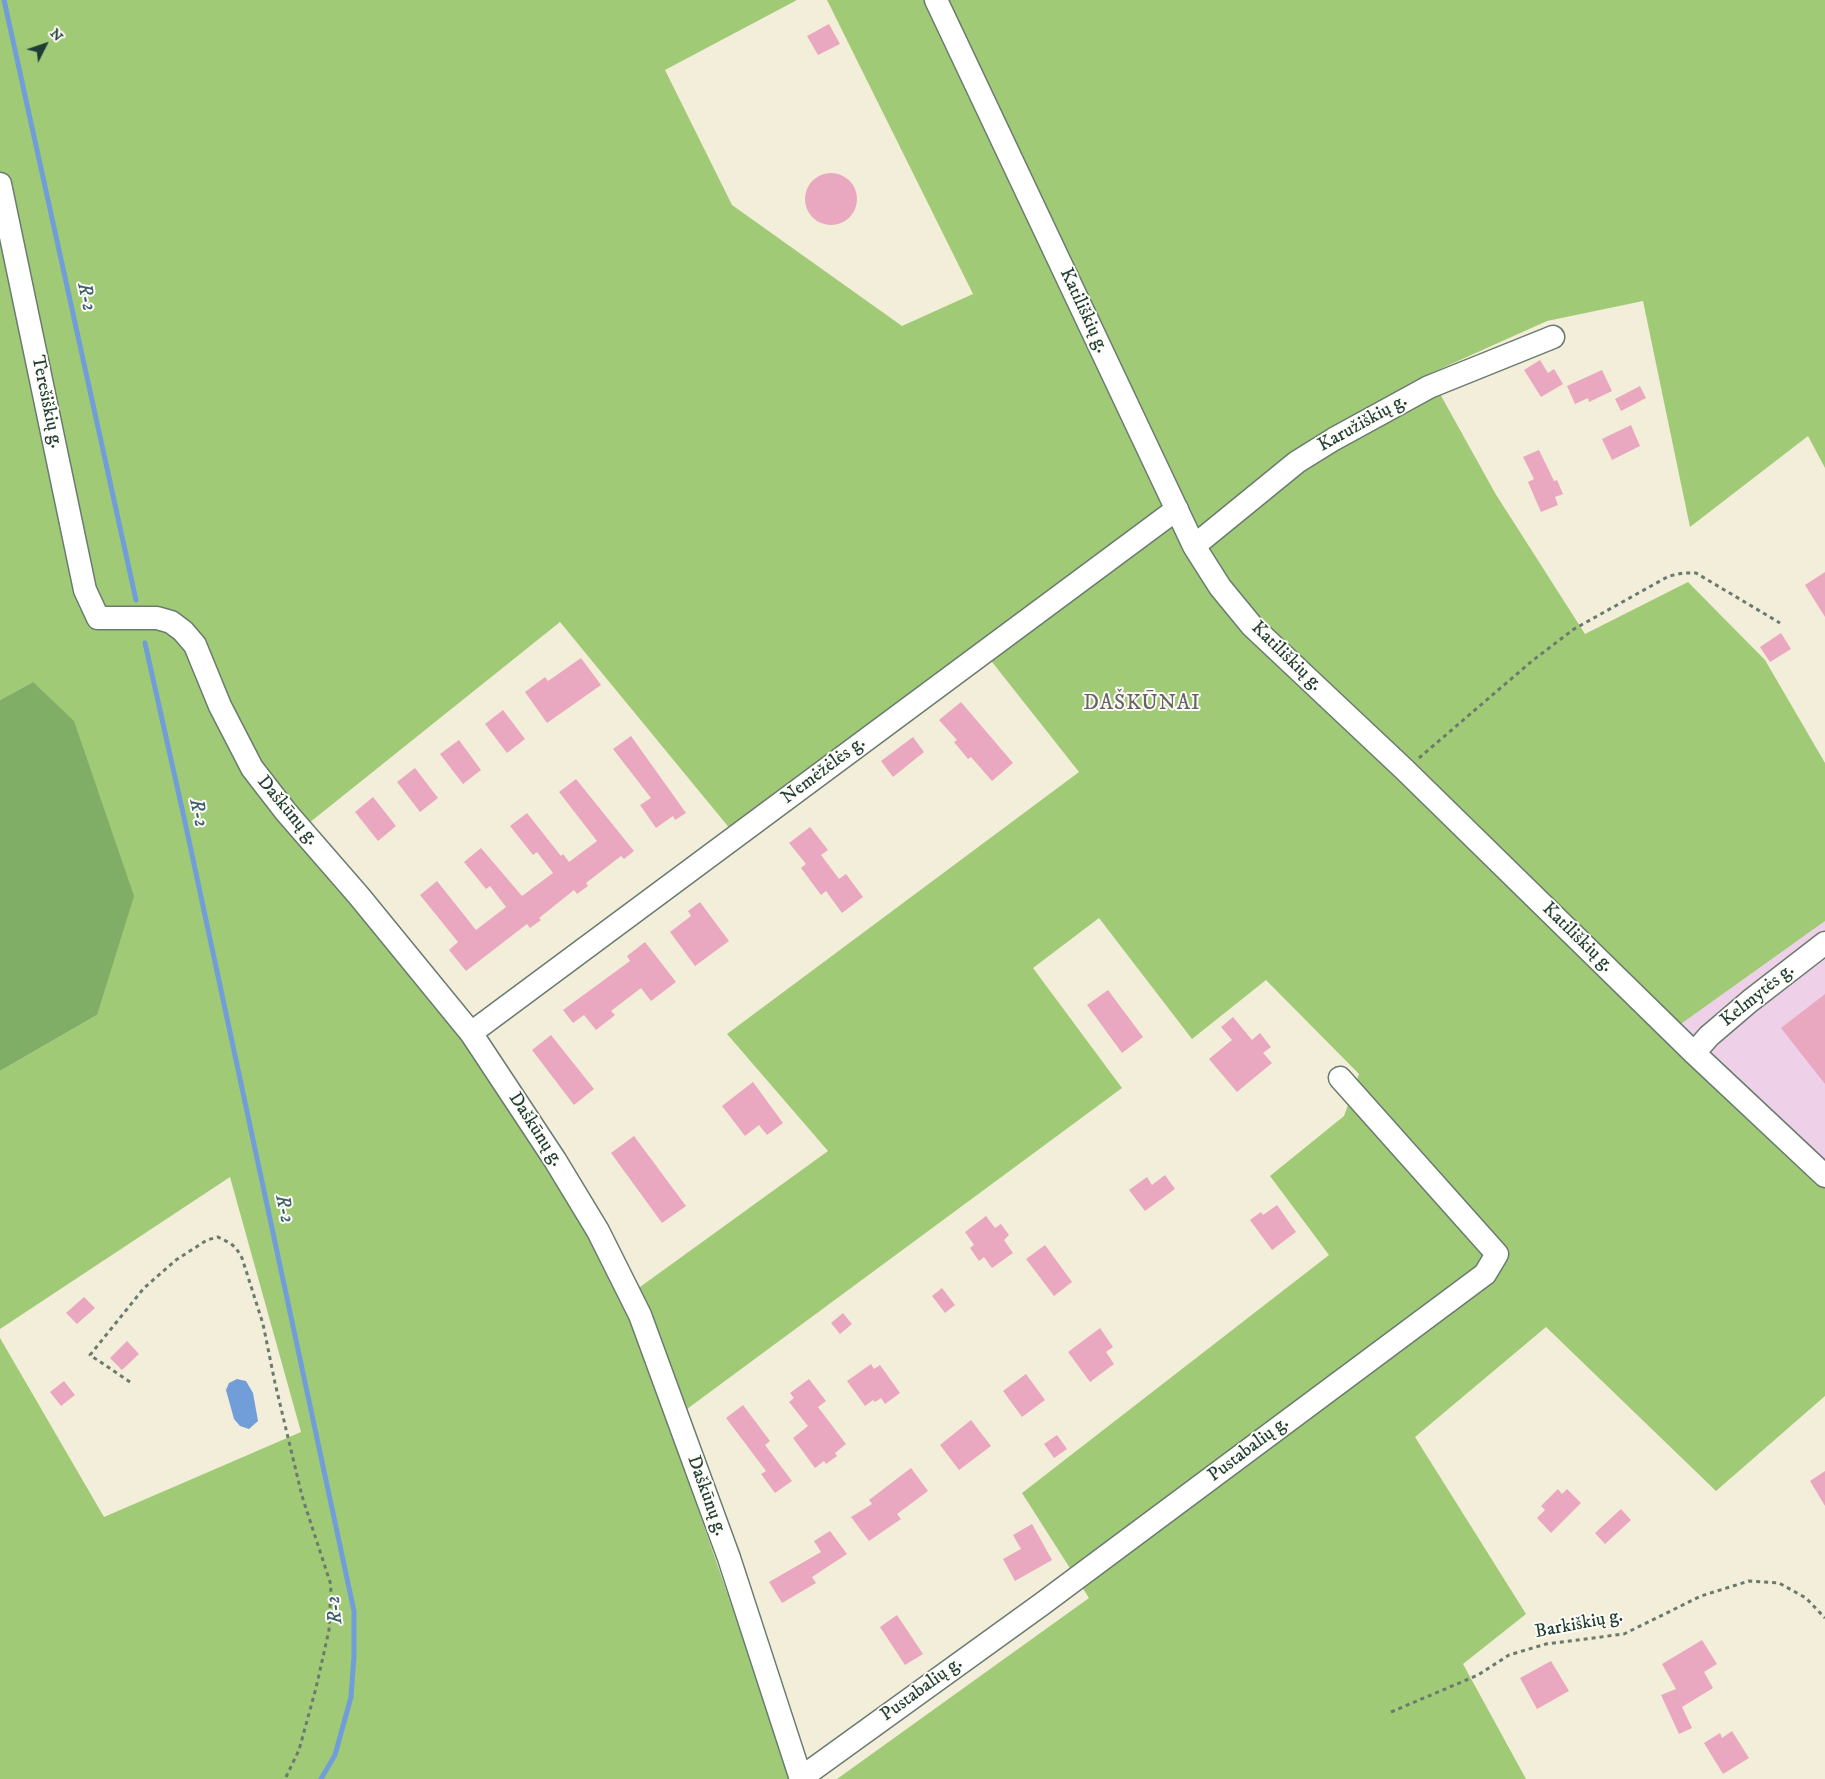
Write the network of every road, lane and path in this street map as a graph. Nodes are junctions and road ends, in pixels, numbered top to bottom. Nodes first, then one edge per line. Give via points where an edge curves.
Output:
1 (936, 0) edge
2 (0, 184) edge
3 (1553, 337) dead end
4 (1177, 509) junction
5 (1194, 546) junction
6 (98, 618) joint
7 (1780, 623) dead end
8 (1405, 770) junction
9 (1825, 943) edge
10 (472, 1033) junction
11 (1694, 1053) junction
12 (1340, 1078) dead end
13 (1825, 1176) edge
14 (130, 1382) dead end
15 (1825, 1618) edge
16 (1390, 1712) dead end
17 (801, 1778) edge
18 (285, 1779) edge

1 - 4 street, Katiliškių g.
2 - 6 street, Terešiškių g. via 85,590
3 - 5 street, Karužiškių g. via 1428,387 1334,439 1297,462
4 - 5 street, Katiliškių g.
4 - 10 street, Nemėžėlės g.
5 - 8 street, Katiliškių g. via 1220,587 1252,626
6 - 10 street, Daškūnų g. via 157,618 171,622 183,631 203,660 220,706 252,768
7 - 8 path via 1696,573 1669,576 1574,629
8 - 11 street, Katiliškių g.
9 - 11 street, Kelmytės g. via 1709,1036
10 - 17 street, Daškūnų g. via 598,1231 640,1315 728,1558
11 - 13 street, Katiliškių g.
12 - 17 street, Pustabalių g. via 1497,1254 1485,1274 1042,1604
14 - 18 path via 90,1355 144,1288 195,1246 218,1237 236,1248 264,1324 302,1496 331,1584 329,1630 316,1688 299,1750
15 - 16 path, Barkiškių g. via 1806,1598 1779,1583 1749,1581 1701,1596 1624,1634 1546,1644 1509,1655 1478,1675

